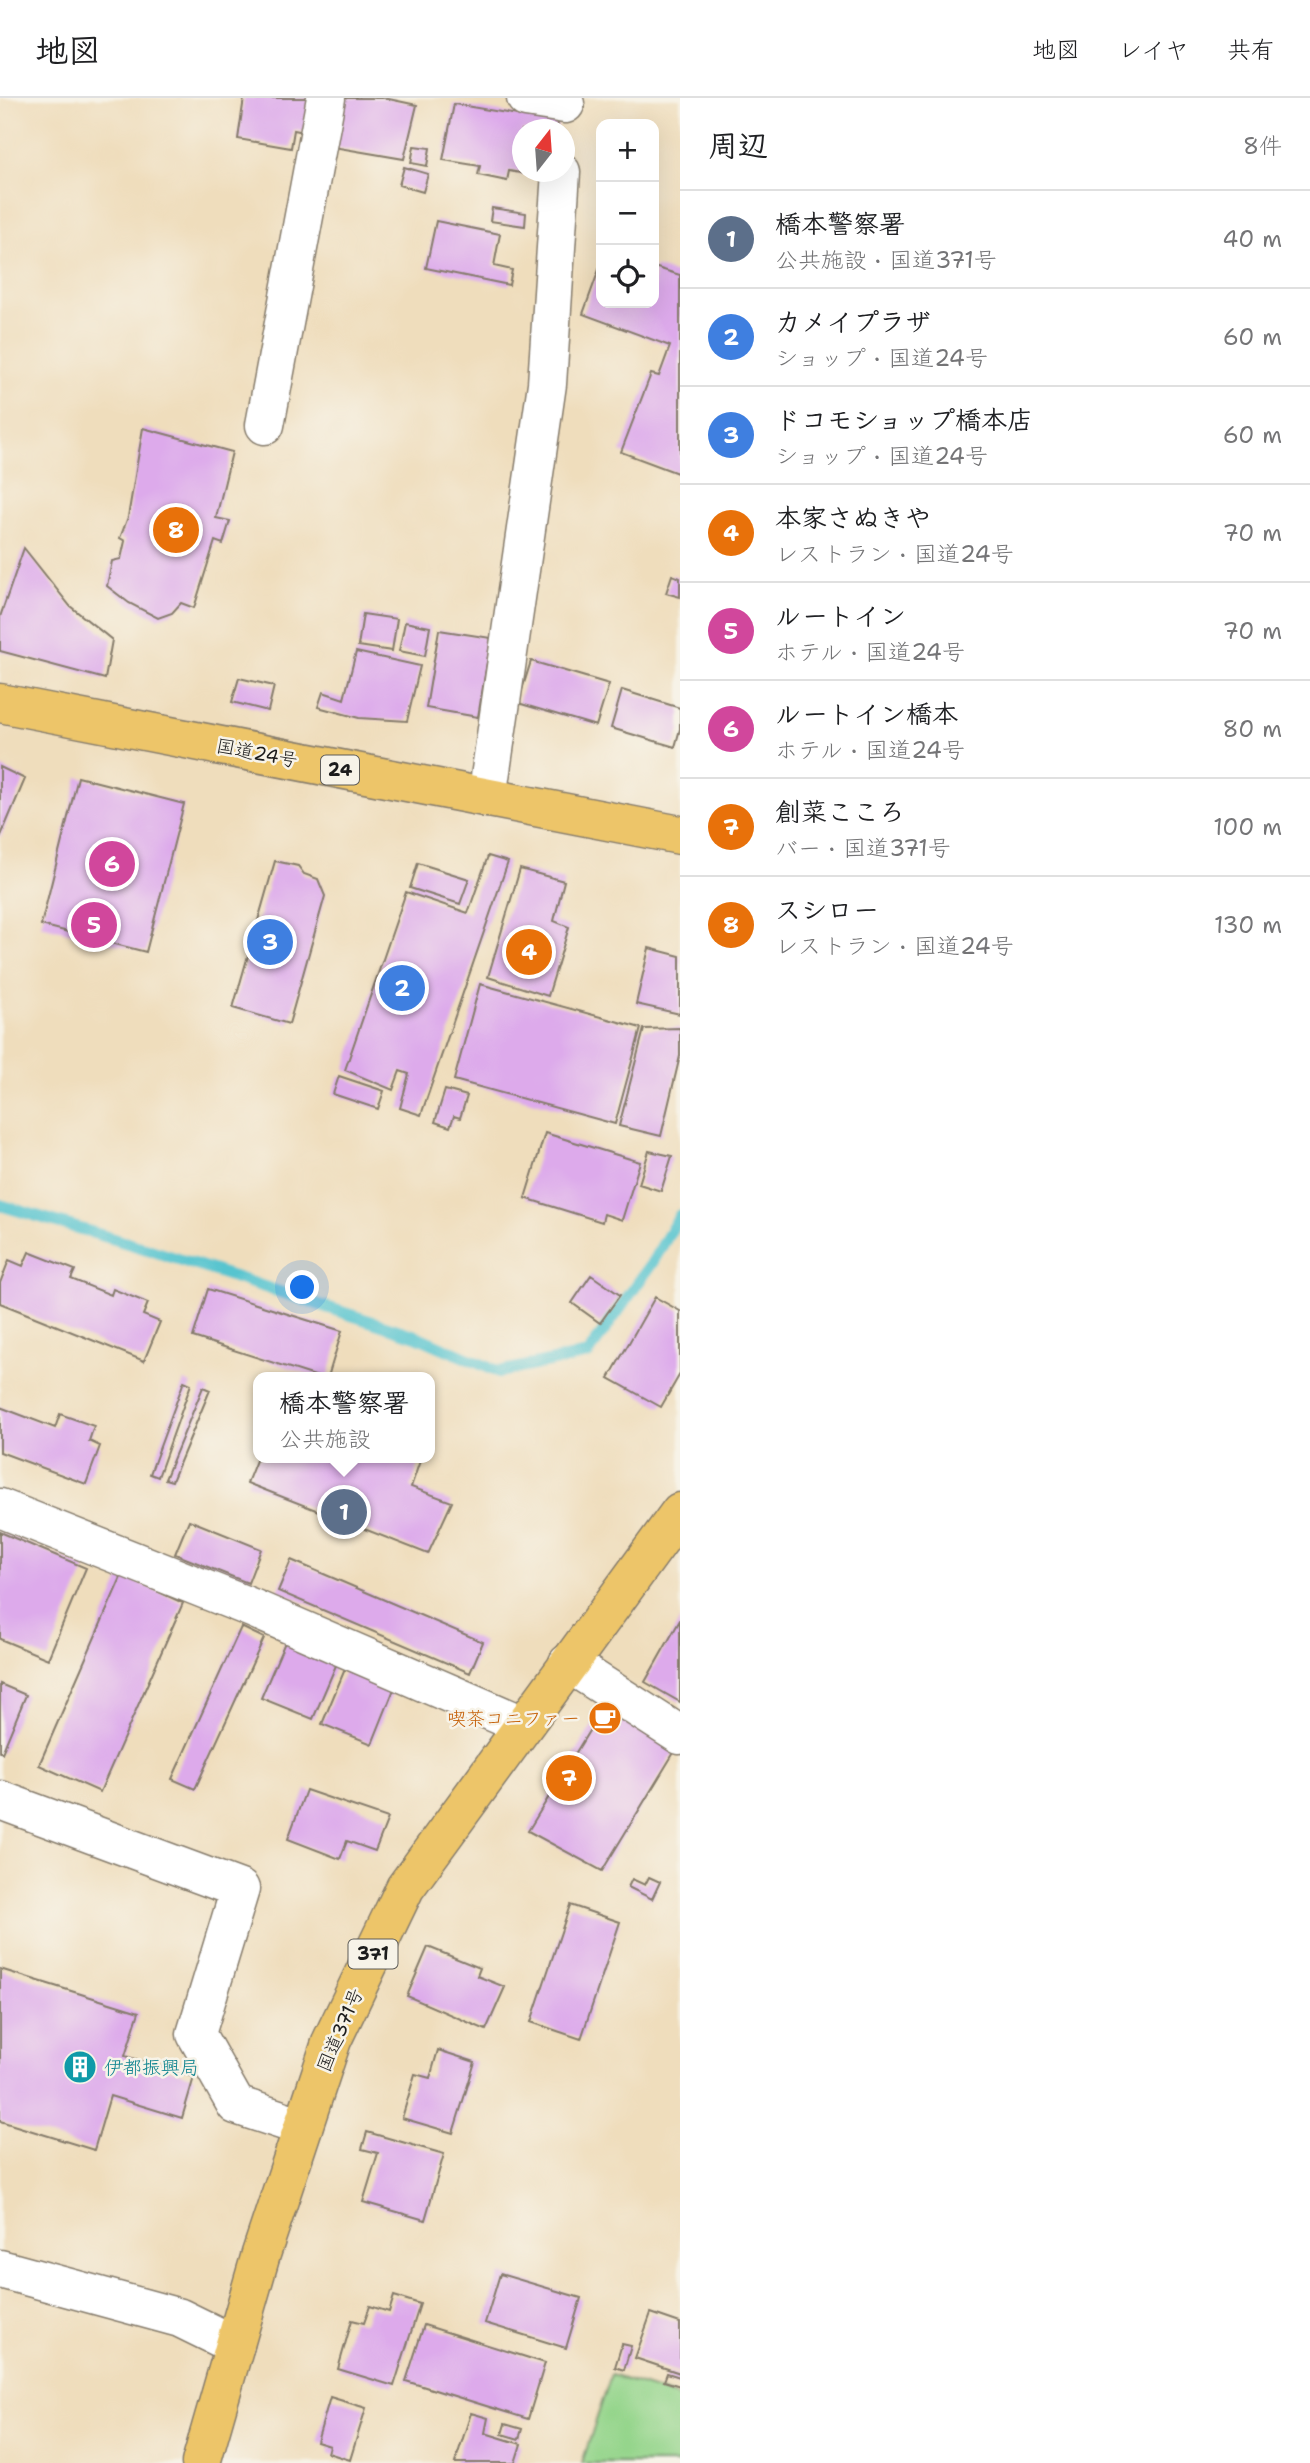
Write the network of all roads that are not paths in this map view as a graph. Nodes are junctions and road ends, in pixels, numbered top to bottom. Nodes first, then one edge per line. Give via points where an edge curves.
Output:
1 (326, 98) edge
2 (526, 98) edge
3 (565, 110) edge
4 (560, 182) edge
5 (265, 425) dead end
6 (0, 703) edge
7 (487, 798) junction
8 (680, 835) edge
9 (0, 1508) edge
10 (680, 1512) edge
11 (568, 1663) junction
12 (523, 1725) junction
13 (680, 1735) edge
14 (0, 1800) edge
15 (303, 2127) junction
16 (0, 2269) edge
17 (235, 2345) junction
18 (201, 2463) edge

1 - 5 street
2 - 3 street
4 - 7 street via 547,384
6 - 7 highway, 国道24号 / 24
7 - 8 highway, 国道24号 / 24
9 - 12 street via 252,1608
10 - 11 highway, 国道371号 / 371
11 - 12 highway, 国道371号 / 371
11 - 13 street
12 - 15 highway, 国道371号 / 371 via 405,1888 332,2040
14 - 15 street via 240,1889 196,2034 236,2105
15 - 17 highway, 国道371号 / 371
16 - 17 street via 180,2318
17 - 18 highway, 国道371号 / 371

